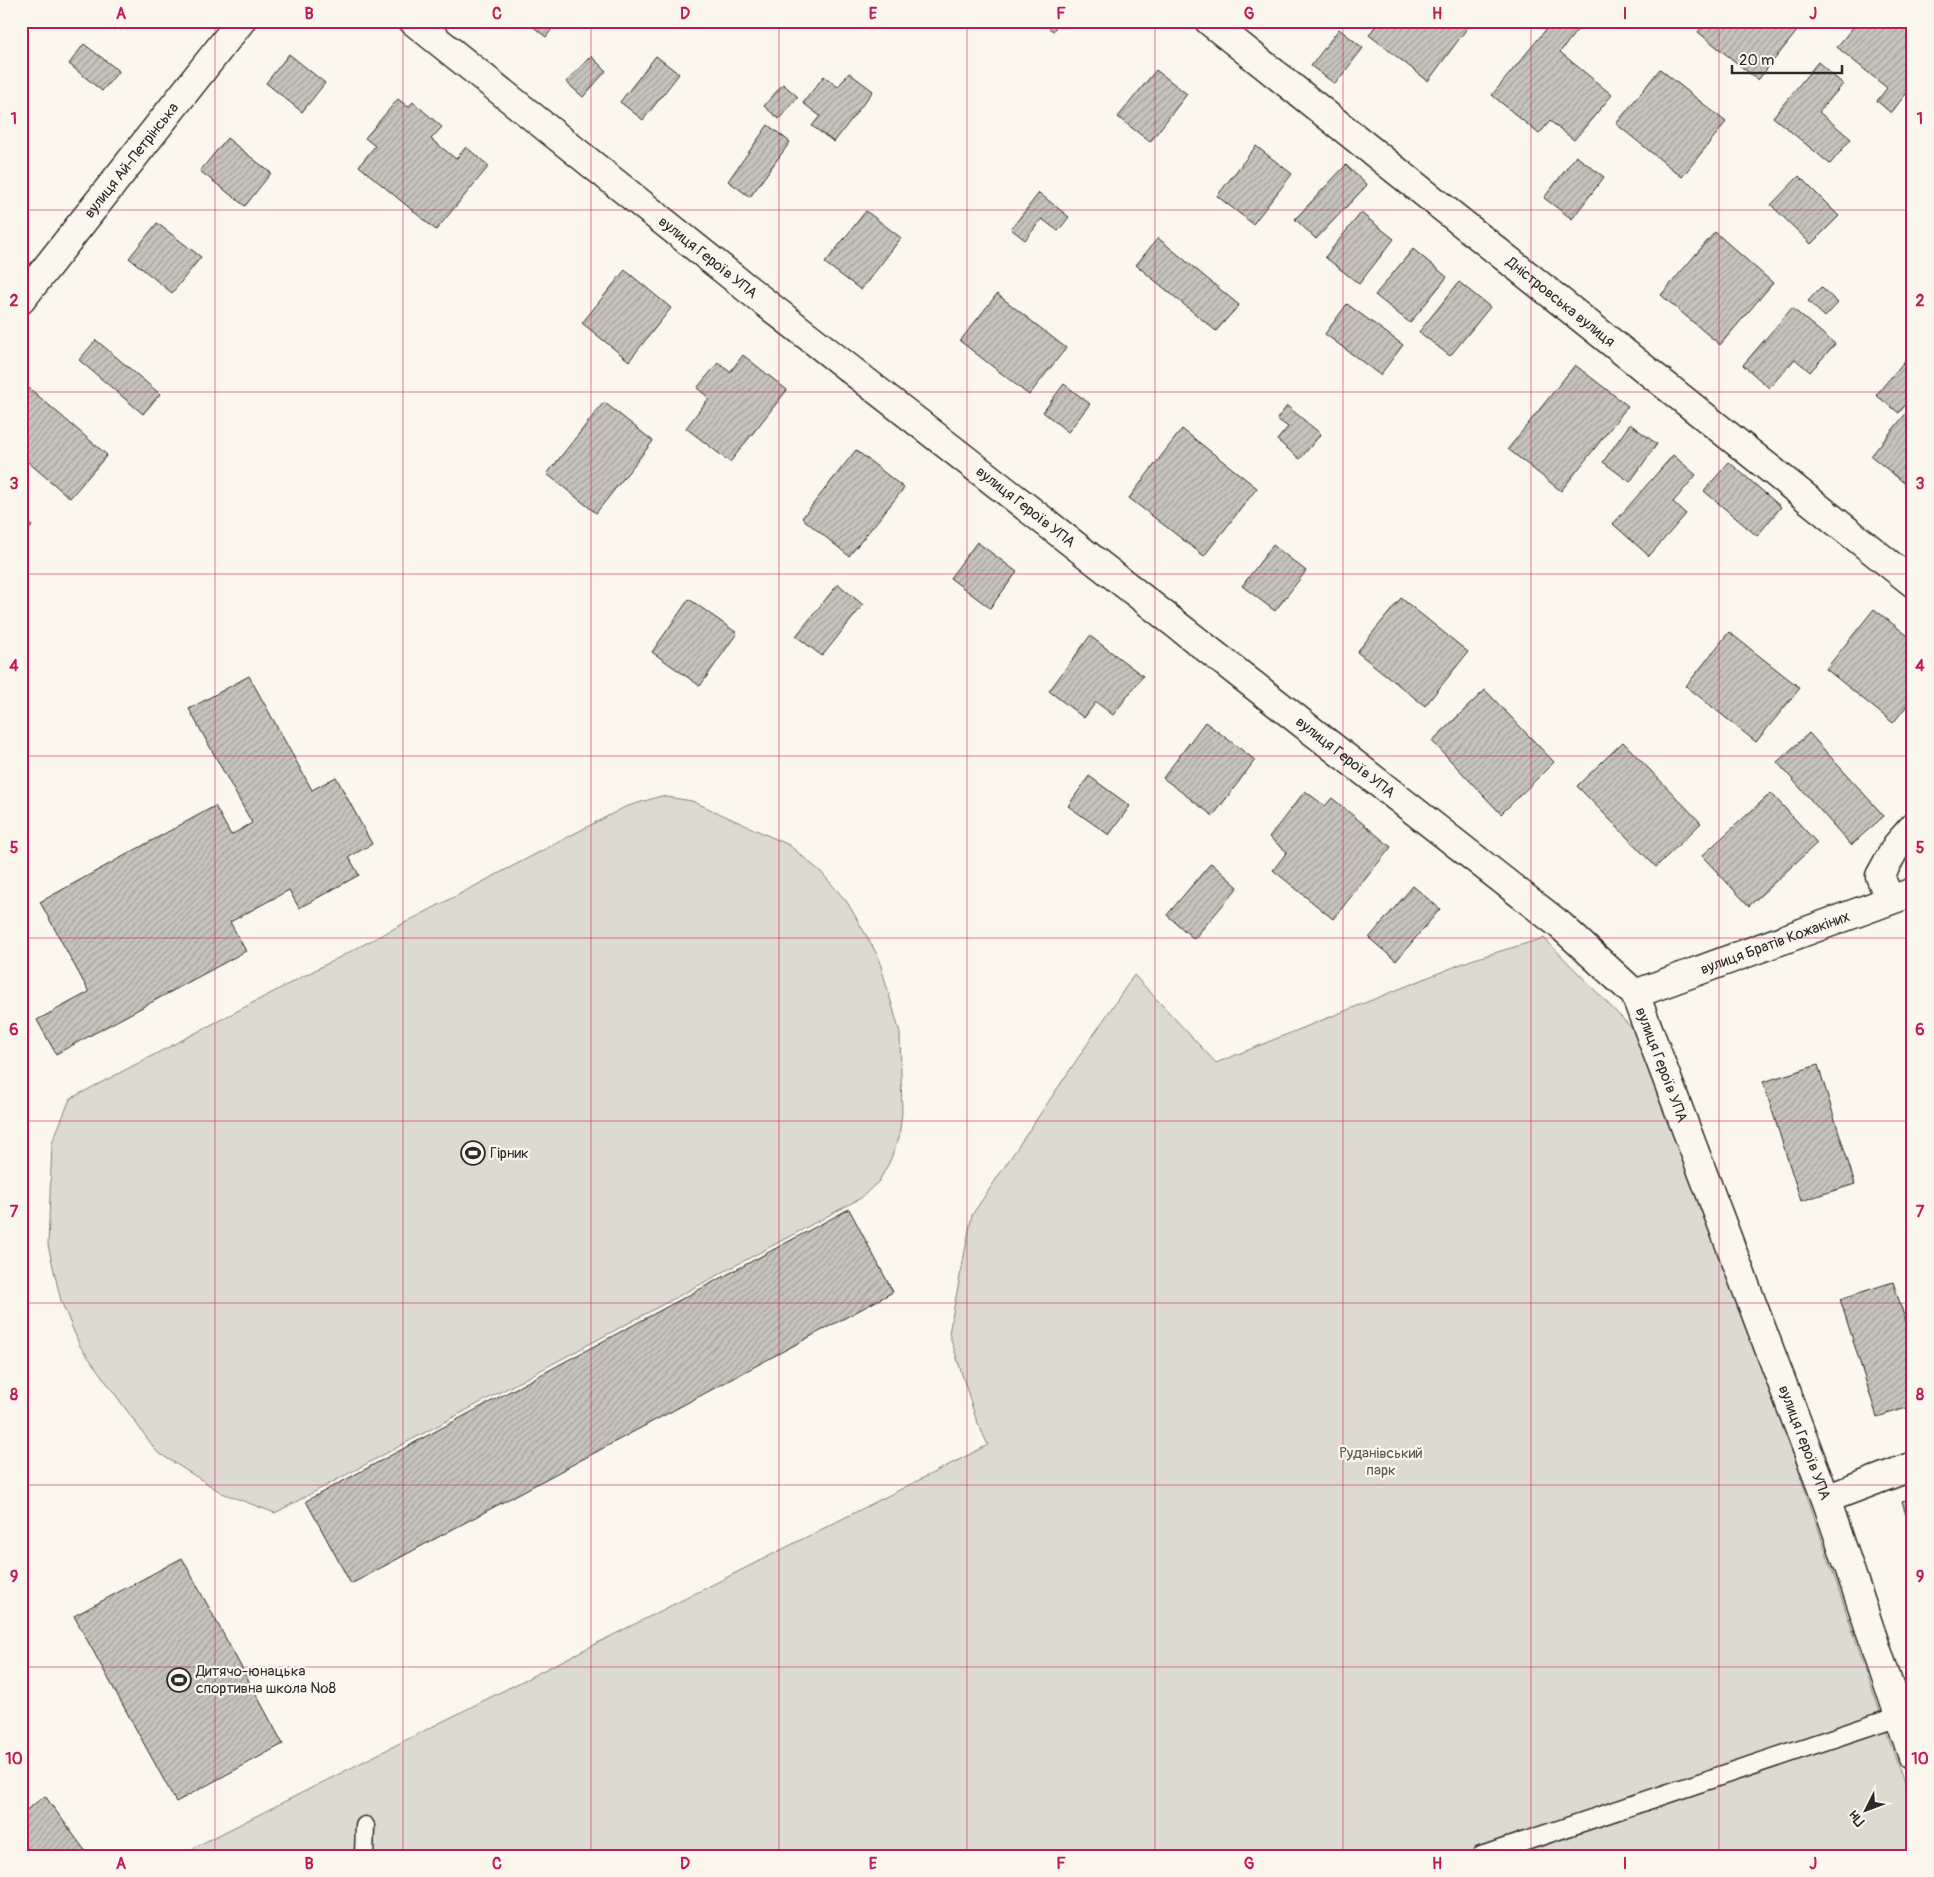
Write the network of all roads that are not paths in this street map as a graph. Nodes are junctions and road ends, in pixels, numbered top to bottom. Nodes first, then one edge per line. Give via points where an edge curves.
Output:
1 (241, 21) edge
2 (413, 21) edge
3 (1209, 21) edge
4 (21, 300) edge
5 (1913, 582) edge
6 (1913, 827) edge
7 (1901, 896) edge
8 (1635, 994) junction
9 (1913, 1466) edge
10 (1826, 1499) junction
11 (1899, 1716) junction
12 (1913, 1757) edge
13 (364, 1826) dead end
14 (364, 1856) edge
15 (1481, 1856) edge

1 - 4 street, вулиця Ай-Петрінська
2 - 8 street, вулиця Героїв УПА via 757,296 1560,926
3 - 5 street, Дністровська вулиця
6 - 7 street via 1880,876
7 - 8 street, вулиця Братів Кожакіних
8 - 10 street, вулиця Героїв УПА
9 - 10 street
10 - 11 street, вулиця Героїв УПА
11 - 12 street, вулиця Героїв УПА
11 - 15 lane
13 - 14 lane

